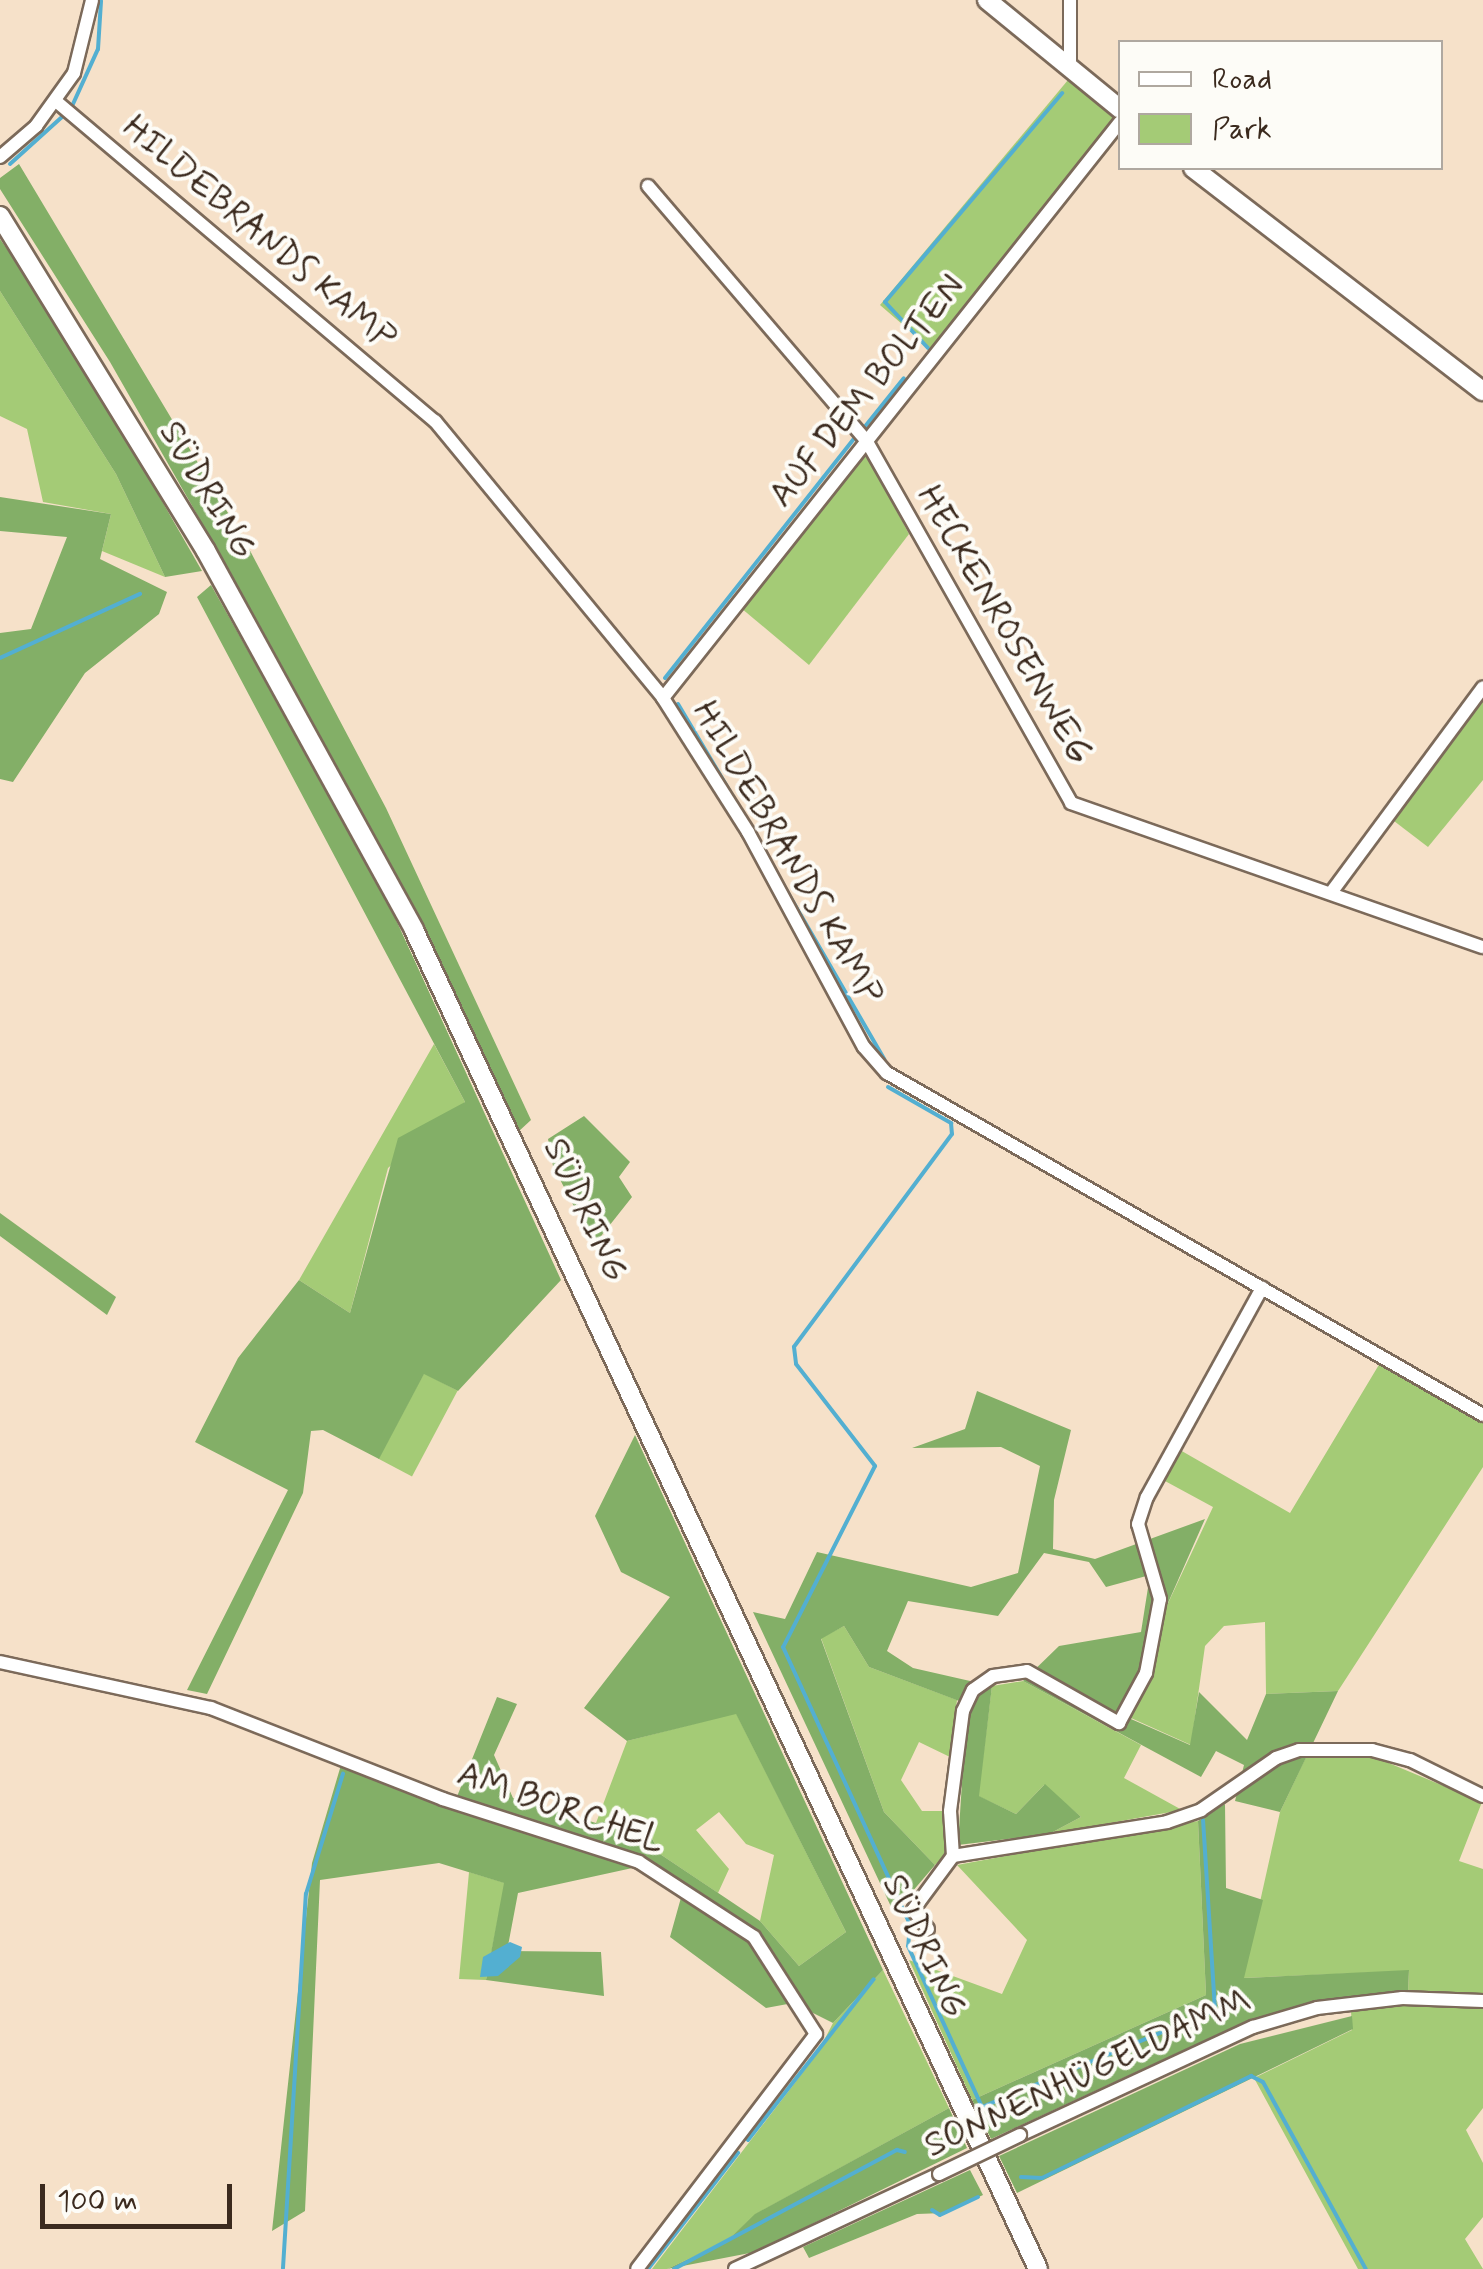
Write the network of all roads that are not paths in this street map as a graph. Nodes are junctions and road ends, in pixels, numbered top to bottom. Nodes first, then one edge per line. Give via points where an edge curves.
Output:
1 (92, 0) edge
2 (987, 0) edge
3 (1070, 0) edge
4 (1070, 67) junction
5 (57, 102) junction
6 (1118, 107) edge
7 (1118, 125) edge
8 (0, 157) edge
9 (1197, 170) edge
10 (648, 186) dead end
11 (0, 216) edge
12 (1483, 390) edge
13 (866, 440) junction
14 (1483, 686) edge
15 (663, 698) junction
16 (1332, 890) junction
17 (1483, 947) edge
18 (1262, 1288) junction
19 (1483, 1415) edge
20 (0, 1662) edge
21 (1483, 1796) edge
22 (953, 1856) junction
23 (928, 1929) dead end
24 (1483, 2001) edge
25 (636, 2269) edge
26 (735, 2269) edge
27 (1038, 2269) edge

1 - 5 street via 74,73
2 - 4 main road
3 - 4 street
4 - 6 main road
5 - 8 street
5 - 15 street, HILDEBRANDS KAMP via 435,421
7 - 13 street, AUF DEM BOLTEN
9 - 12 main road
10 - 13 street, HECKENROSENWEG
11 - 27 main road, SÜDRING via 206,551 414,930
13 - 15 street, AUF DEM BOLTEN
13 - 16 street, HECKENROSENWEG via 1071,802
14 - 16 street
15 - 18 street, HILDEBRANDS KAMP via 748,832 864,1047 887,1074
16 - 17 street, HECKENROSENWEG
18 - 19 street, HILDEBRANDS KAMP
18 - 22 street via 1147,1496 1138,1524 1160,1599 1146,1673 1118,1723 1026,1671 993,1676 973,1690 963,1711 952,1795
20 - 25 street, AM BORCHEL via 212,1708 442,1799 639,1862 754,1937 816,2034
21 - 22 street via 1410,1760 1372,1750 1299,1750 1276,1758 1201,1810 1167,1822
22 - 23 street via 913,1910
24 - 26 street, SONNENHÜGELDAMM, bridge via 1402,1998 1317,2008 1269,2022

